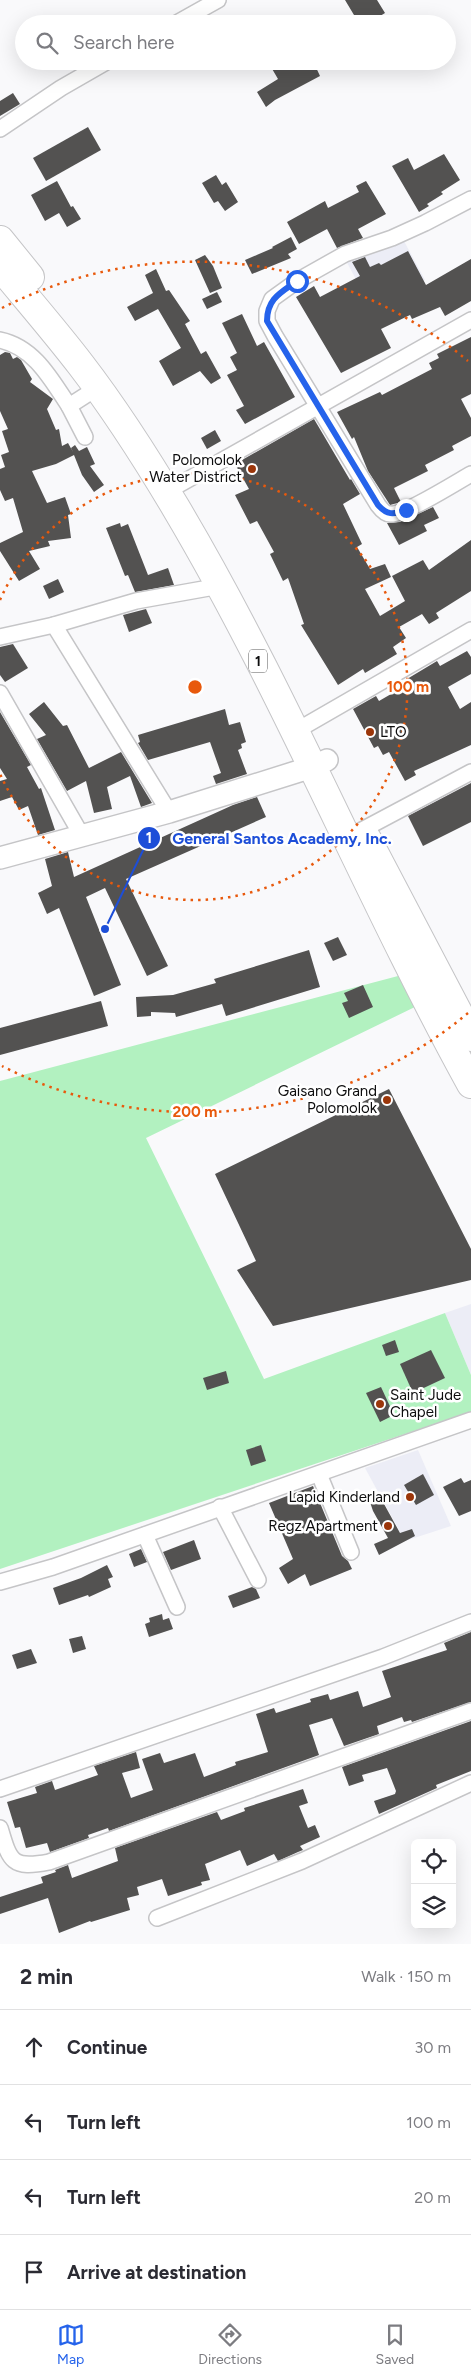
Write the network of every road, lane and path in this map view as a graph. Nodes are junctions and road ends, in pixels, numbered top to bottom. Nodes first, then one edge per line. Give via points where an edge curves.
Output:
1 (218, 0) edge
2 (192, 15) edge
3 (92, 70) edge
4 (0, 129) edge
5 (471, 198) edge
6 (0, 240) edge
7 (0, 266) edge
8 (471, 320) edge
9 (0, 340) edge
10 (97, 388) junction
11 (69, 406) junction
12 (318, 406) junction
13 (85, 437) dead end
14 (471, 474) edge
15 (172, 488) junction
16 (220, 586) junction
17 (54, 624) junction
18 (471, 630) edge
19 (0, 637) edge
20 (0, 693) edge
21 (301, 729) junction
22 (319, 764) junction
23 (471, 772) edge
24 (169, 812) junction
25 (362, 830) junction
26 (82, 836) junction
27 (0, 858) edge
28 (471, 1037) edge
29 (471, 1084) edge
30 (471, 1420) edge
31 (319, 1474) junction
32 (220, 1507) junction
33 (145, 1535) junction
34 (352, 1552) dead end
35 (258, 1580) dead end
36 (0, 1582) edge
37 (177, 1607) dead end
38 (471, 1622) edge
39 (471, 1711) edge
40 (471, 1783) edge
41 (0, 1789) edge
42 (0, 1828) edge
43 (157, 1918) dead end

1 - 2 street
3 - 4 street
5 - 12 street via 400,234 345,254 272,299 267,321
6 - 15 highway, 1 via 91,358
7 - 10 highway, 1
8 - 12 street
9 - 11 street via 8,341 31,355
10 - 11 street
10 - 15 highway, 1 via 146,460
11 - 13 street
12 - 14 street via 384,512 391,515 406,510
12 - 15 street
15 - 16 highway, 1
15 - 21 highway, 1 via 207,528
16 - 17 street via 136,601
16 - 21 highway, 1
17 - 19 street
17 - 24 street
18 - 21 street
20 - 26 street
21 - 22 highway, 1
22 - 24 street
22 - 25 highway, 1
22 - 29 highway, 1 via 380,906
23 - 25 street
24 - 26 street
25 - 28 highway, 1
26 - 27 street
30 - 31 street
31 - 32 street
31 - 34 street
32 - 33 street
32 - 35 street
33 - 36 street
33 - 37 street
38 - 41 street via 383,1657
39 - 42 street via 49,1862 26,1865 16,1862 8,1856
40 - 43 street via 302,1861

